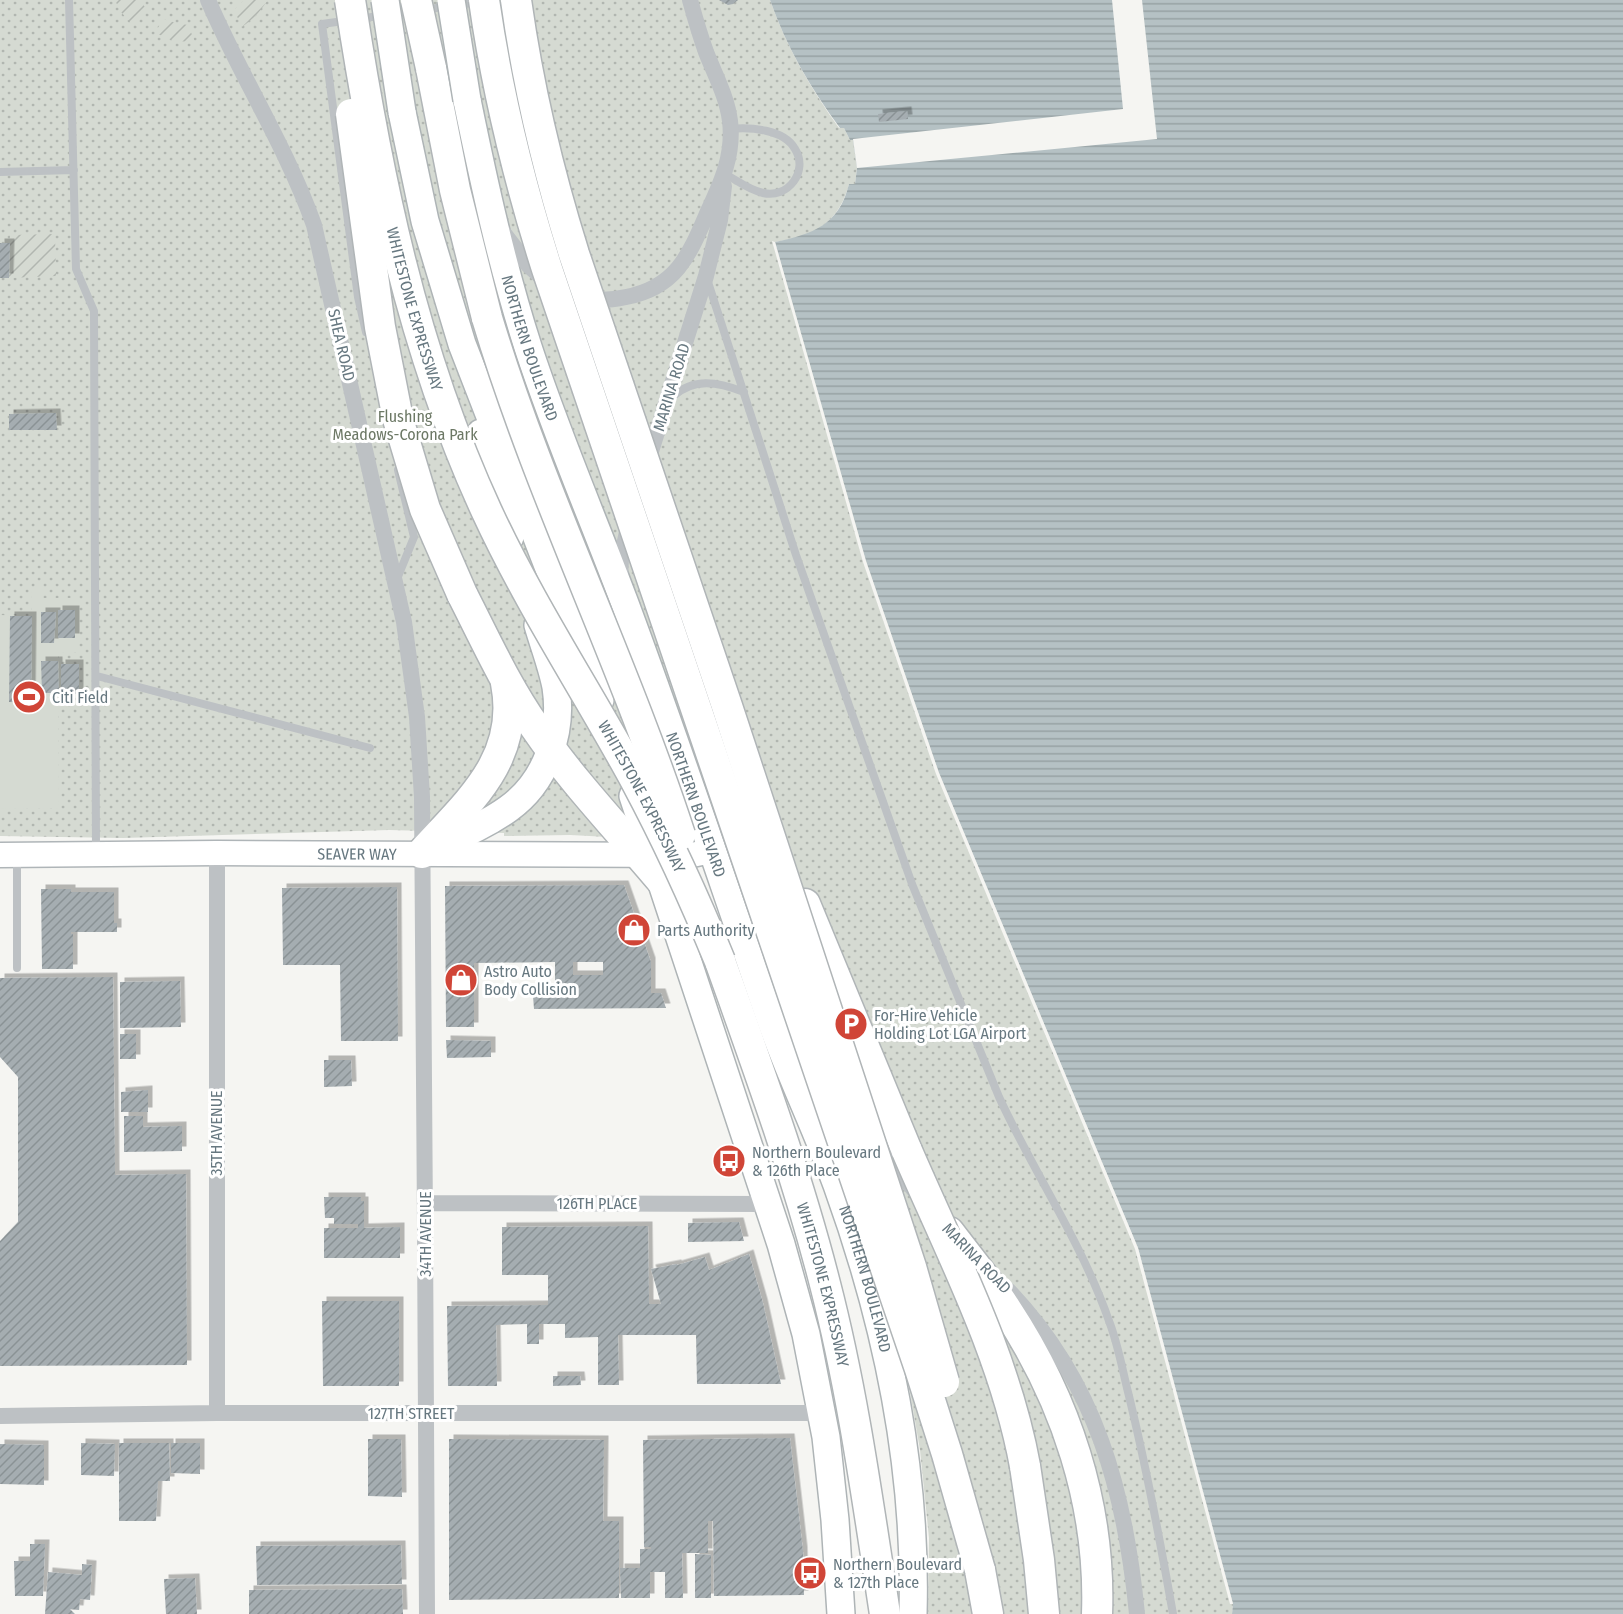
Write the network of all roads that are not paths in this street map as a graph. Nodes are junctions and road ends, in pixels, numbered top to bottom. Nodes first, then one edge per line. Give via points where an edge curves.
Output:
1 (69, 0) edge
2 (208, 0) edge
3 (342, 0) edge
4 (350, 0) edge
5 (385, 0) edge
6 (416, 0) edge
7 (421, 0) edge
8 (452, 0) edge
9 (484, 0) edge
10 (491, 0) edge
11 (516, 0) edge
12 (690, 0) edge
13 (431, 69) junction
14 (730, 129) junction
15 (74, 170) junction
16 (0, 172) edge
17 (725, 174) junction
18 (490, 210) junction
19 (433, 252) junction
20 (706, 276) junction
21 (369, 343) dead end
22 (744, 392) junction
23 (667, 401) junction
24 (395, 457) dead end
25 (396, 582) junction
26 (623, 599) junction
27 (504, 674) junction
28 (97, 676) junction
29 (727, 706) junction
30 (370, 748) dead end
31 (551, 749) junction
32 (712, 846) junction
33 (217, 853) junction
34 (422, 853) junction
35 (8, 855) edge
36 (96, 855) junction
37 (652, 864) junction
38 (742, 935) junction
39 (720, 961) junction
40 (17, 968) dead end
41 (425, 1203) junction
42 (768, 1204) junction
43 (944, 1225) junction
44 (217, 1413) junction
45 (424, 1413) junction
46 (823, 1413) junction
47 (0, 1416) edge
48 (1025, 1466) junction
49 (862, 1468) junction
50 (980, 1570) junction
51 (427, 1614) edge
52 (841, 1614) edge
53 (878, 1614) edge
54 (885, 1614) edge
55 (913, 1614) edge
56 (988, 1614) edge
57 (1029, 1614) edge
58 (1044, 1614) edge
59 (1097, 1614) edge
60 (1137, 1614) edge
61 (1173, 1614) edge

1 - 15 lane
2 - 25 street, SHEA ROAD via 293,171 314,225
3 - 27 highway, bridge via 358,174 391,389 425,509 462,594
4 - 39 highway, WHITESTONE EXPRESSWAY, bridge via 397,251 452,429 510,560 636,781
5 - 19 main road, bridge via 402,112
6 - 13 highway, bridge
7 - 13 highway, bridge
8 - 18 main road, NORTHERN BOULEVARD, bridge via 467,100
9 - 50 highway, bridge via 506,120 541,249 923,1378
10 - 21 lane via 322,24 358,297
11 - 29 highway, bridge via 540,129 564,222
12 - 14 street, MARINA ROAD via 728,109
13 - 39 highway, bridge via 462,220 496,348 666,794
14 - 17 street, MARINA ROAD
14 - 17 lane via 753,129 784,138 797,151 799,170 788,188 770,194
15 - 16 lane
15 - 28 lane via 76,268 94,311
17 - 18 street, MARINA ROAD via 691,249 677,270 658,286 618,298 579,298 547,282 511,245
17 - 20 street, MARINA ROAD via 720,220
18 - 26 main road, NORTHERN BOULEVARD via 538,376
19 - 31 main road via 494,484 554,678 558,708
19 - 37 main road via 473,374 589,670
20 - 22 lane
20 - 23 street, MARINA ROAD
22 - 23 lane via 705,382 689,385
22 - 61 lane via 796,555 912,884 999,1097 1081,1255 1110,1322 1149,1486
23 - 26 street, MARINA ROAD via 624,545 620,572
24 - 25 lane via 414,537
25 - 34 street, SHEA ROAD via 417,717
26 - 32 main road, NORTHERN BOULEVARD
27 - 31 highway
27 - 34 highway via 508,723 500,757 479,790
28 - 30 lane
28 - 36 lane
29 - 48 highway, bridge via 830,966 991,1345 1012,1407
29 - 50 highway, bridge via 921,1300 946,1390
31 - 34 main road via 539,777 518,802 489,821
31 - 37 highway
32 - 37 main road, SEAVER WAY via 697,855
32 - 38 main road, NORTHERN BOULEVARD
33 - 34 main road, SEAVER WAY
33 - 36 main road, SEAVER WAY
33 - 44 street, 35TH AVENUE
34 - 37 main road, SEAVER WAY
34 - 41 street, 34TH AVENUE
35 - 36 main road, SEAVER WAY
35 - 40 lane
37 - 42 main road
38 - 43 street, MARINA ROAD via 807,1052
38 - 55 main road, NORTHERN BOULEVARD via 780,1044 842,1198 880,1327 905,1450
39 - 49 highway, WHITESTONE EXPRESSWAY via 782,1137 816,1251 840,1344
41 - 42 street, 126TH PLACE
41 - 45 street, 34TH AVENUE
42 - 46 main road via 799,1305
43 - 59 highway via 997,1295 1035,1358 1070,1437 1092,1520
43 - 60 street, MARINA ROAD via 1033,1319 1064,1362 1090,1413 1119,1497
44 - 45 street, 127TH STREET
44 - 47 street, 127TH STREET
45 - 46 street, 127TH STREET
45 - 51 street, 34TH AVENUE
46 - 52 main road via 836,1520
48 - 57 highway
48 - 58 highway
49 - 53 highway
49 - 54 highway, WHITESTONE EXPRESSWAY
50 - 56 highway

